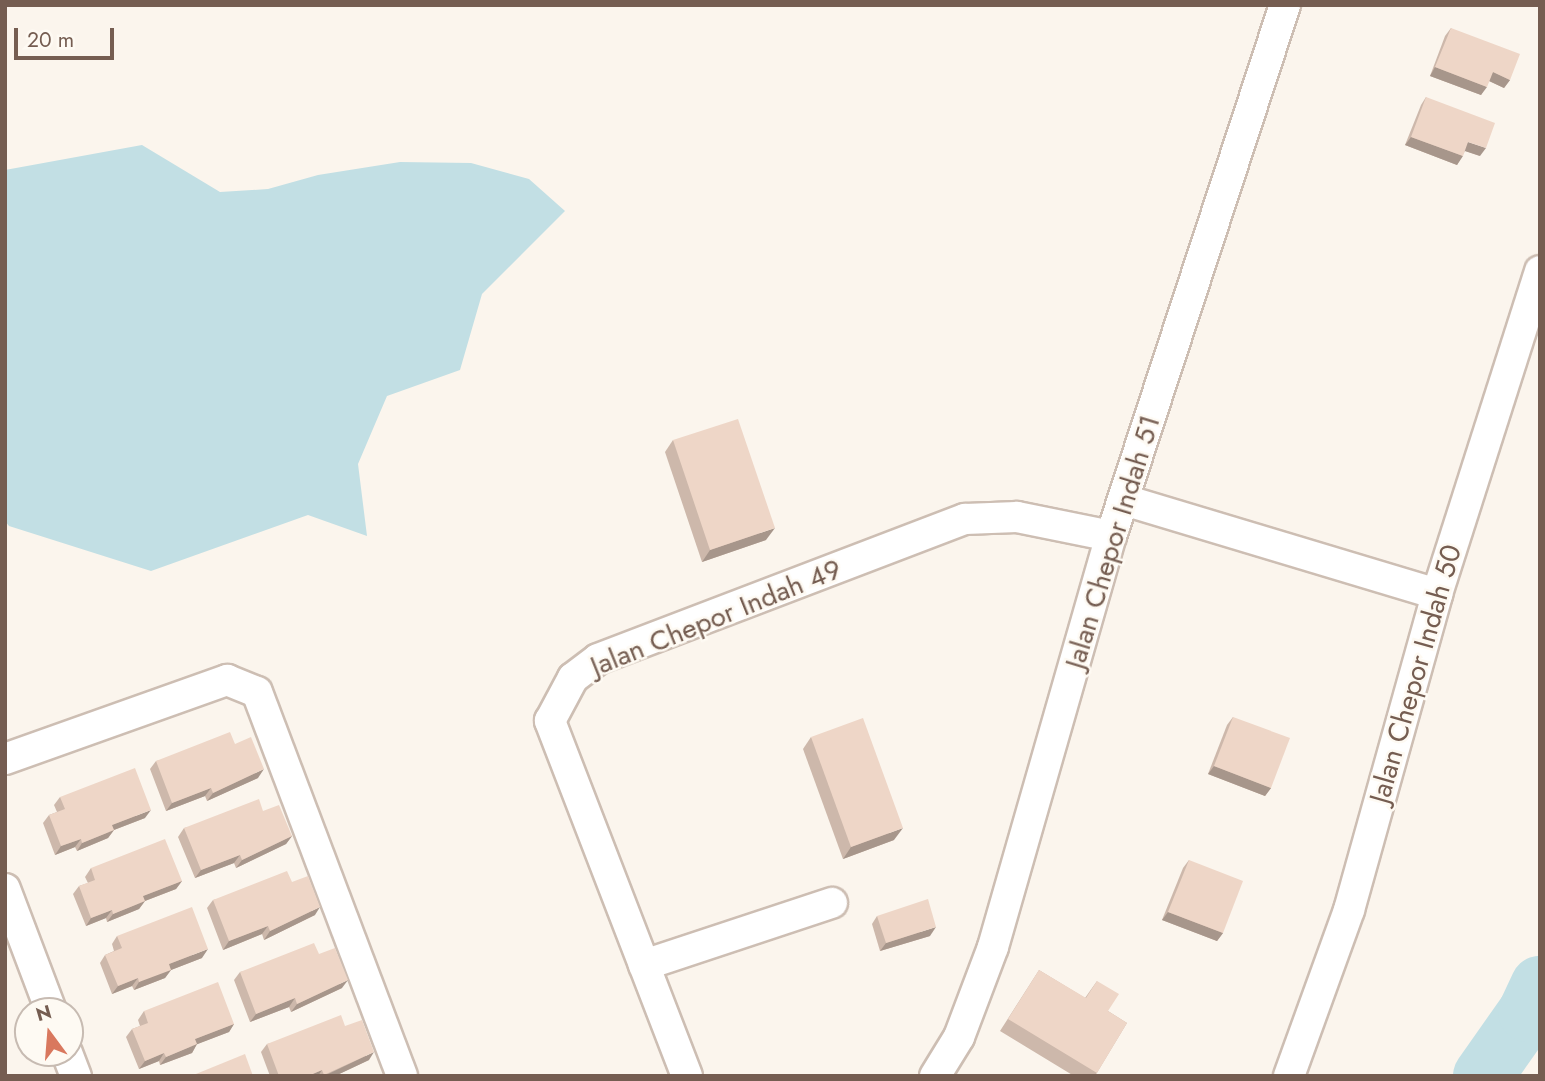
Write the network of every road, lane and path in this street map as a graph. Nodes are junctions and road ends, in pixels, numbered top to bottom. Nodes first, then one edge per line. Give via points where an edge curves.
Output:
1 (1285, 5) edge
2 (1540, 271) edge
3 (1124, 500) junction
4 (1111, 536) junction
5 (1437, 594) junction
6 (5, 759) edge
7 (5, 889) edge
8 (832, 903) dead end
9 (645, 965) junction
10 (46, 997) edge
11 (402, 1076) edge
12 (687, 1076) edge
13 (935, 1076) edge
14 (1289, 1076) edge

1 - 3 street, Jalan Chepor Indah 51
2 - 5 street, Jalan Chepor Indah 50
3 - 4 street, Jalan Chepor Indah 51
3 - 5 street
4 - 9 street, Jalan Chepor Indah 49 via 1017,517 965,519 598,659 573,678 550,721
4 - 13 street, Jalan Chepor Indah 51 via 992,947 959,1037
5 - 14 street, Jalan Chepor Indah 50 via 1349,910
6 - 11 street via 228,680 257,692
7 - 10 street
8 - 9 street
9 - 12 street, Jalan Chepor Indah 49

